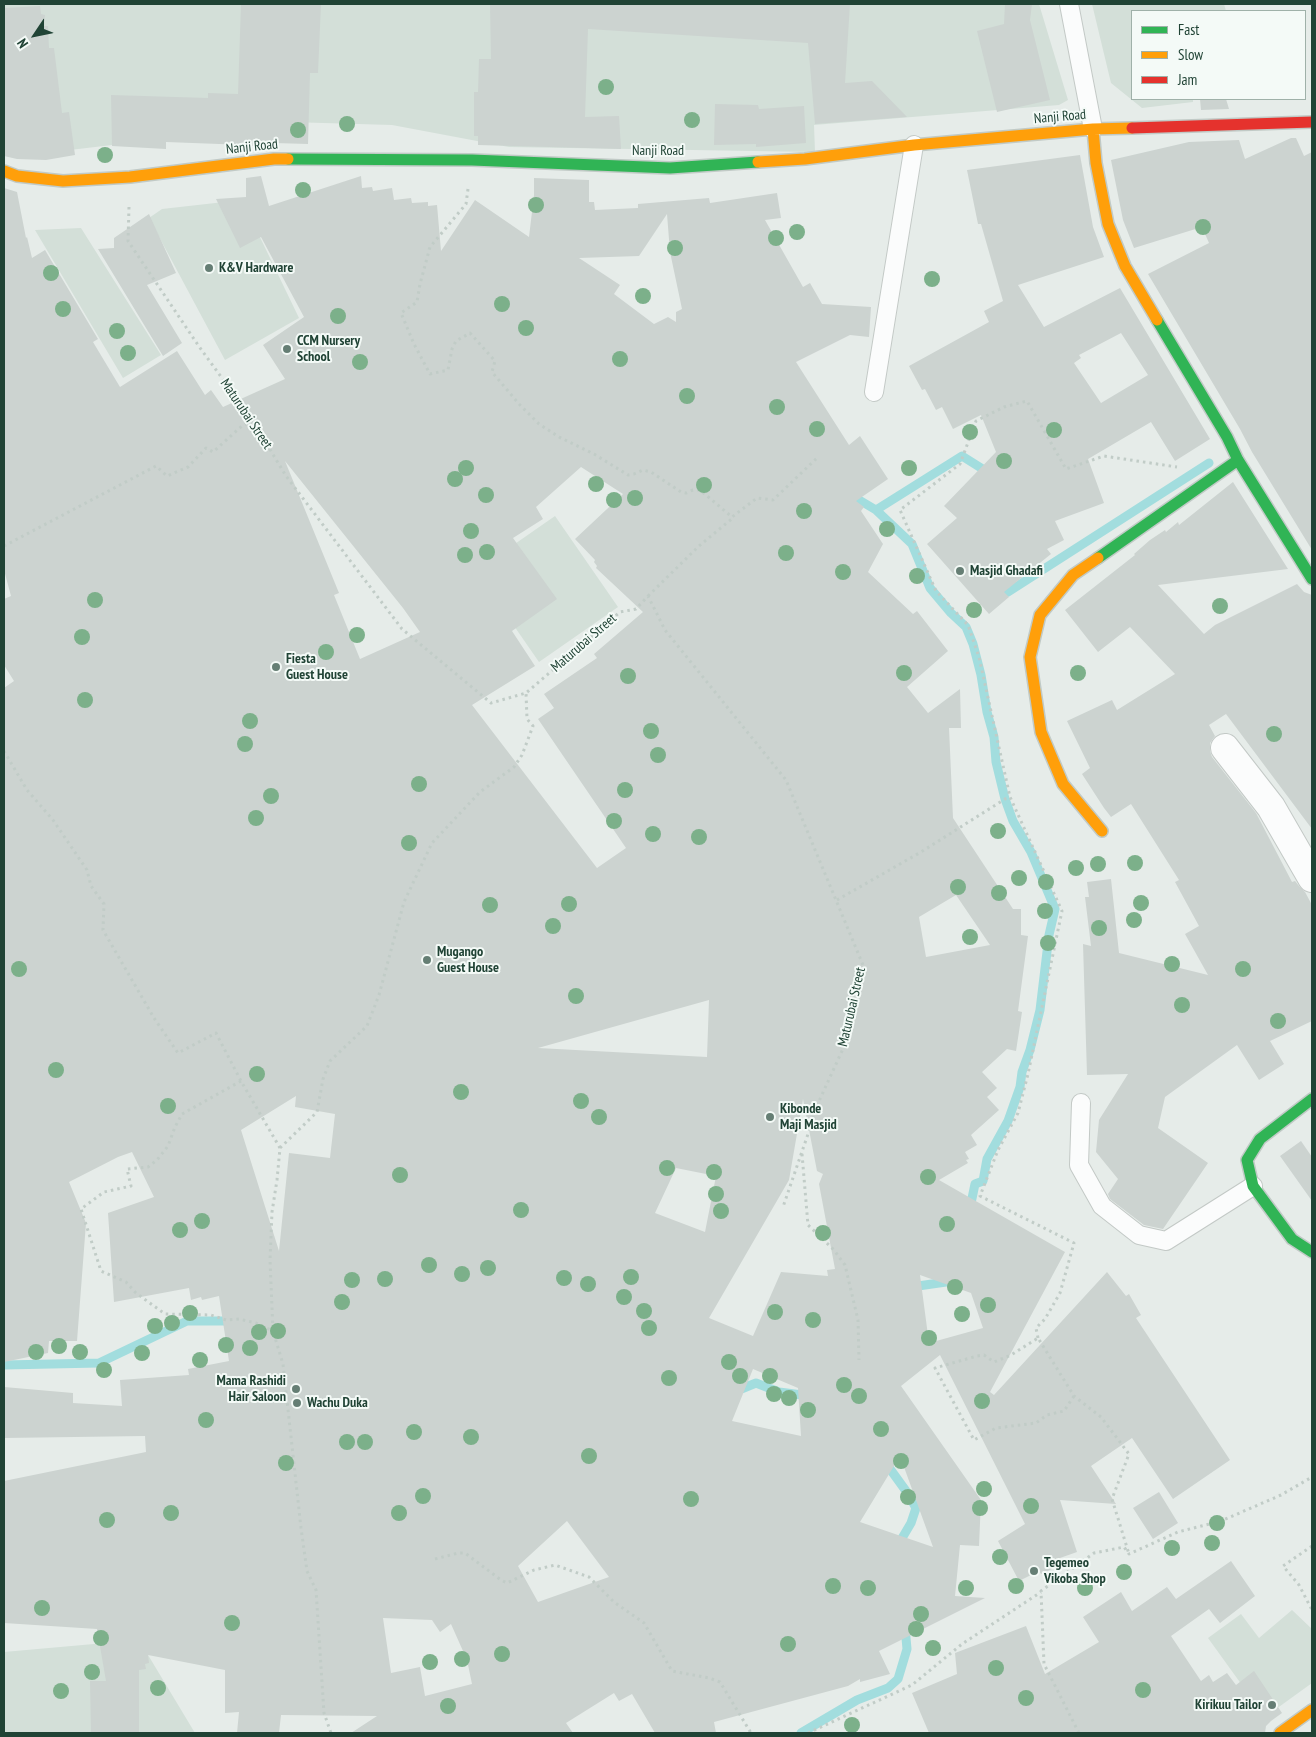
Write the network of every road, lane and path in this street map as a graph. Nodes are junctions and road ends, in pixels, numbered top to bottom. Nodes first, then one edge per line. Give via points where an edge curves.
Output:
1 (1070, 4) edge
2 (1312, 122) edge
3 (1093, 129) junction
4 (914, 145) junction
5 (472, 160) junction
6 (4, 171) edge
7 (130, 177) junction
8 (874, 392) dead end
9 (252, 418) junction
10 (818, 456) dead end
11 (1238, 460) junction
12 (1183, 468) dead end
13 (757, 498) junction
14 (4, 546) edge
15 (1312, 579) edge
16 (648, 596) junction
17 (526, 693) junction
18 (1225, 748) dead end
19 (4, 752) edge
20 (1010, 797) junction
21 (1102, 831) dead end
22 (1312, 878) edge
23 (837, 900) junction
24 (241, 1081) junction
25 (1312, 1099) edge
26 (1081, 1103) dead end
27 (280, 1148) junction
28 (802, 1151) junction
29 (1253, 1186) junction
30 (782, 1207) dead end
31 (1312, 1252) edge
32 (273, 1331) junction
33 (1038, 1338) junction
34 (860, 1360) dead end
35 (1074, 1396) junction
36 (1312, 1477) edge
37 (1312, 1546) edge
38 (1129, 1554) junction
39 (435, 1559) dead end
40 (1041, 1592) junction
41 (1312, 1610) edge
42 (1312, 1710) edge
43 (331, 1733) edge
44 (751, 1733) edge
45 (808, 1733) edge
46 (1079, 1733) edge
47 (1280, 1733) edge

1 - 3 lane
2 - 3 street, Nanji Road
3 - 4 street, Nanji Road
3 - 11 street via 1108,224 1125,266
4 - 5 street, Nanji Road via 804,159 670,168
4 - 8 lane
5 - 7 street, Nanji Road via 274,159
5 - 13 path via 466,204 430,247 417,302 401,313 430,374 448,370 456,341 470,333 495,361 492,372 519,404 539,424 559,437 628,475 643,470 681,492 700,490 732,517
6 - 7 street, Nanji Road via 17,176 63,181
7 - 9 path, Maturubai Street via 128,241
9 - 14 path via 213,452 206,448 188,467 167,476 156,466
9 - 17 path, Maturubai Street via 286,476 402,629 491,703
10 - 13 path via 773,500
11 - 15 street
11 - 21 street via 1073,575 1040,615 1030,657 1041,732 1062,784
12 - 20 path via 1104,456 1066,468 1027,401 1004,407 976,421 960,464 900,510 936,591 968,625 979,656
13 - 16 path
16 - 17 path, Maturubai Street via 636,608 620,612
16 - 23 path, Maturubai Street via 665,630 786,780
17 - 27 path via 527,718 533,726 522,755 514,767 480,792 432,843 404,902 367,1026 330,1061 322,1079 317,1112
18 - 22 street via 1271,807
19 - 24 path via 27,790 54,820 87,870 91,886 104,904 103,930 178,1053 216,1033
20 - 23 path
20 - 33 path via 1062,911 1018,1113 998,1150 980,1196 1074,1243 1060,1293 1036,1328
23 - 28 path, Maturubai Street via 863,965 847,1040 820,1099
24 - 27 path
24 - 32 path via 182,1114 168,1146 157,1160 148,1167 127,1169 131,1186 104,1192 80,1209 101,1271 126,1282 165,1314 239,1319
25 - 29 street via 1260,1139 1247,1160
26 - 29 lane via 1079,1165 1102,1206 1140,1235 1166,1241
27 - 32 path via 270,1260
28 - 30 path, Maturubai Street
28 - 34 path via 808,1225 845,1265 858,1320
29 - 31 street via 1292,1239
32 - 43 path via 283,1364 307,1571 316,1590 324,1713
33 - 35 path
33 - 35 path via 994,1362 977,1356 936,1368 974,1440 996,1428 1036,1423 1047,1415 1064,1412
35 - 38 path via 1101,1417 1130,1454 1112,1500
36 - 38 path via 1280,1495 1221,1520 1178,1532
37 - 41 path via 1283,1566 1299,1585
38 - 40 path via 1124,1547 1094,1553
39 - 44 path via 465,1553 507,1583 534,1570 555,1565 589,1577 614,1602 644,1623 672,1671 720,1682
40 - 45 path via 962,1644 912,1685
40 - 46 path via 1044,1664
42 - 47 street

